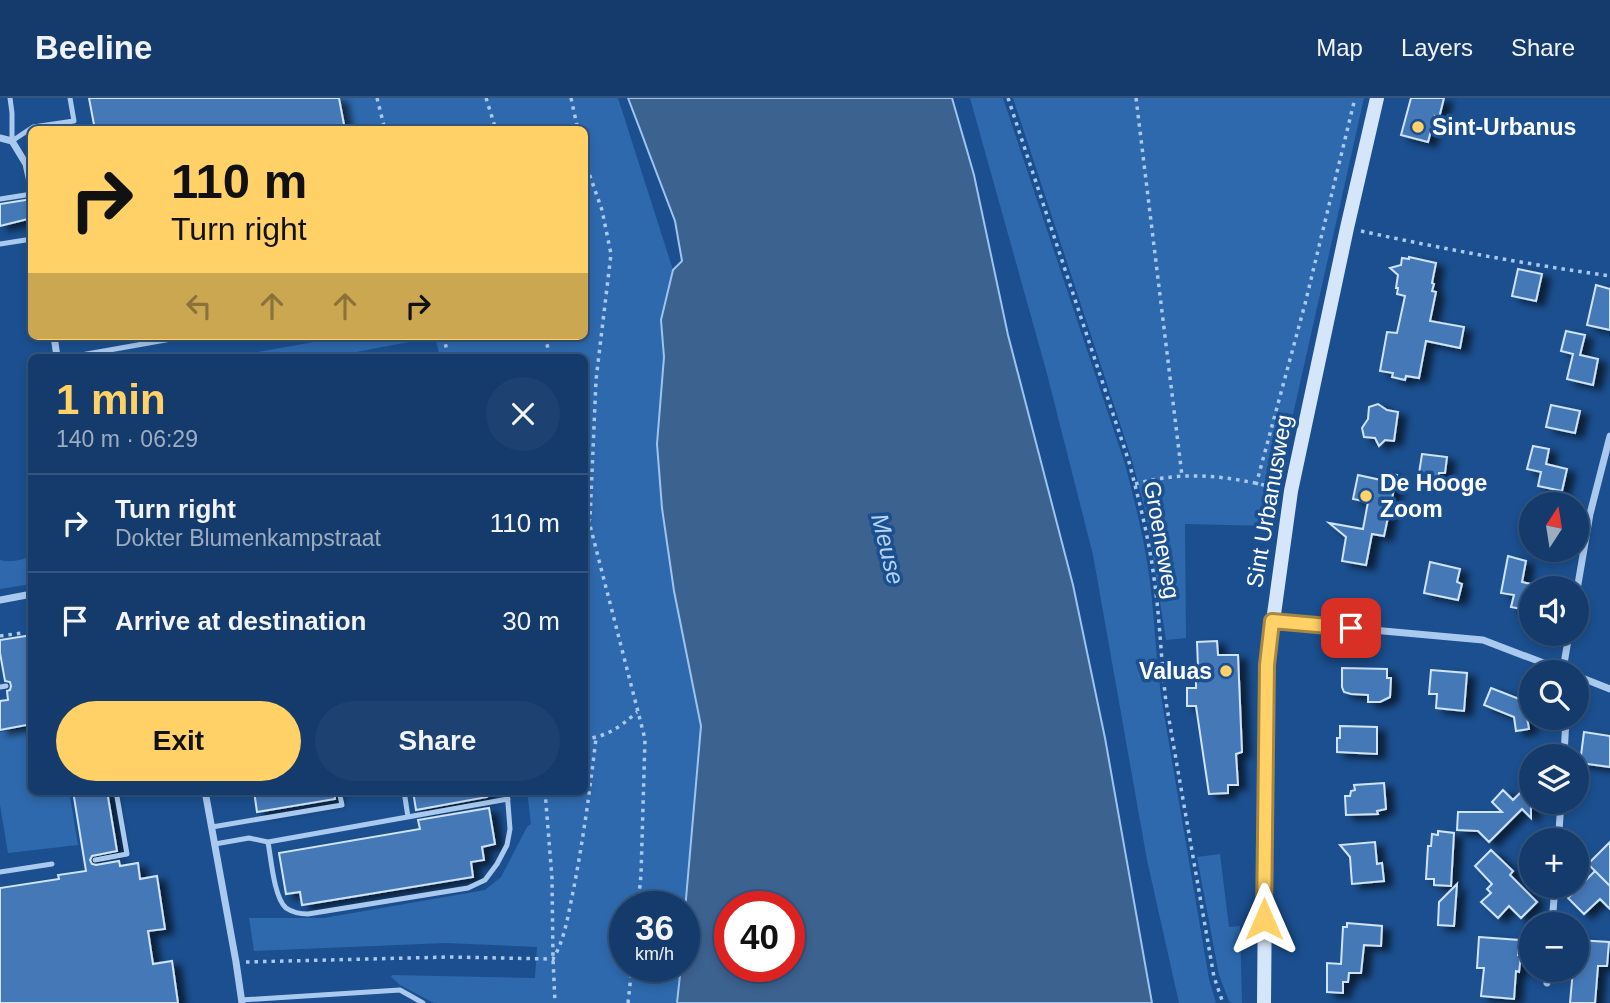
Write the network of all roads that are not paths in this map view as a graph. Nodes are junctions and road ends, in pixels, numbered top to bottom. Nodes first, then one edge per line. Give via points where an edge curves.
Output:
1 (10, 98) edge
2 (71, 98) edge
3 (1377, 98) edge
4 (40, 126) edge
5 (28, 130) edge
6 (0, 138) edge
7 (12, 141) junction
8 (28, 173) edge
9 (28, 193) edge
10 (0, 199) edge
11 (28, 240) edge
12 (0, 244) edge
13 (166, 340) edge
14 (88, 354) edge
15 (1610, 436) edge
16 (1579, 576) edge
17 (28, 595) edge
18 (0, 600) edge
19 (1272, 621) junction
20 (1536, 660) edge
21 (1589, 681) edge
22 (1610, 689) edge
23 (117, 795) edge
24 (206, 795) edge
25 (341, 795) edge
26 (405, 795) edge
27 (508, 795) edge
28 (508, 799) junction
29 (408, 817) junction
30 (212, 827) junction
31 (268, 842) junction
32 (215, 844) junction
33 (95, 860) dead end
34 (52, 864) dead end
35 (0, 872) edge
36 (287, 1000) edge
37 (242, 1001) edge
38 (423, 1003) edge
39 (1264, 1003) edge

1 - 7 lane
2 - 4 lane via 74,121
3 - 19 street, Sint Urbanusweg via 1291,491
5 - 7 lane
6 - 7 street
7 - 8 street
9 - 10 lane
11 - 12 lane
13 - 14 lane
15 - 16 street
17 - 18 street
19 - 20 street via 1483,640
19 - 39 street, Sint Urbanusweg via 1267,665
21 - 22 street
23 - 33 lane via 127,854
24 - 30 street
25 - 30 lane via 342,805
26 - 29 lane
27 - 28 lane
28 - 29 lane
28 - 31 lane via 507,845 485,880 468,888 299,914 279,898
29 - 31 lane
30 - 32 street
31 - 32 lane via 249,838
32 - 37 street
34 - 35 lane
36 - 37 lane
36 - 38 lane via 400,990

